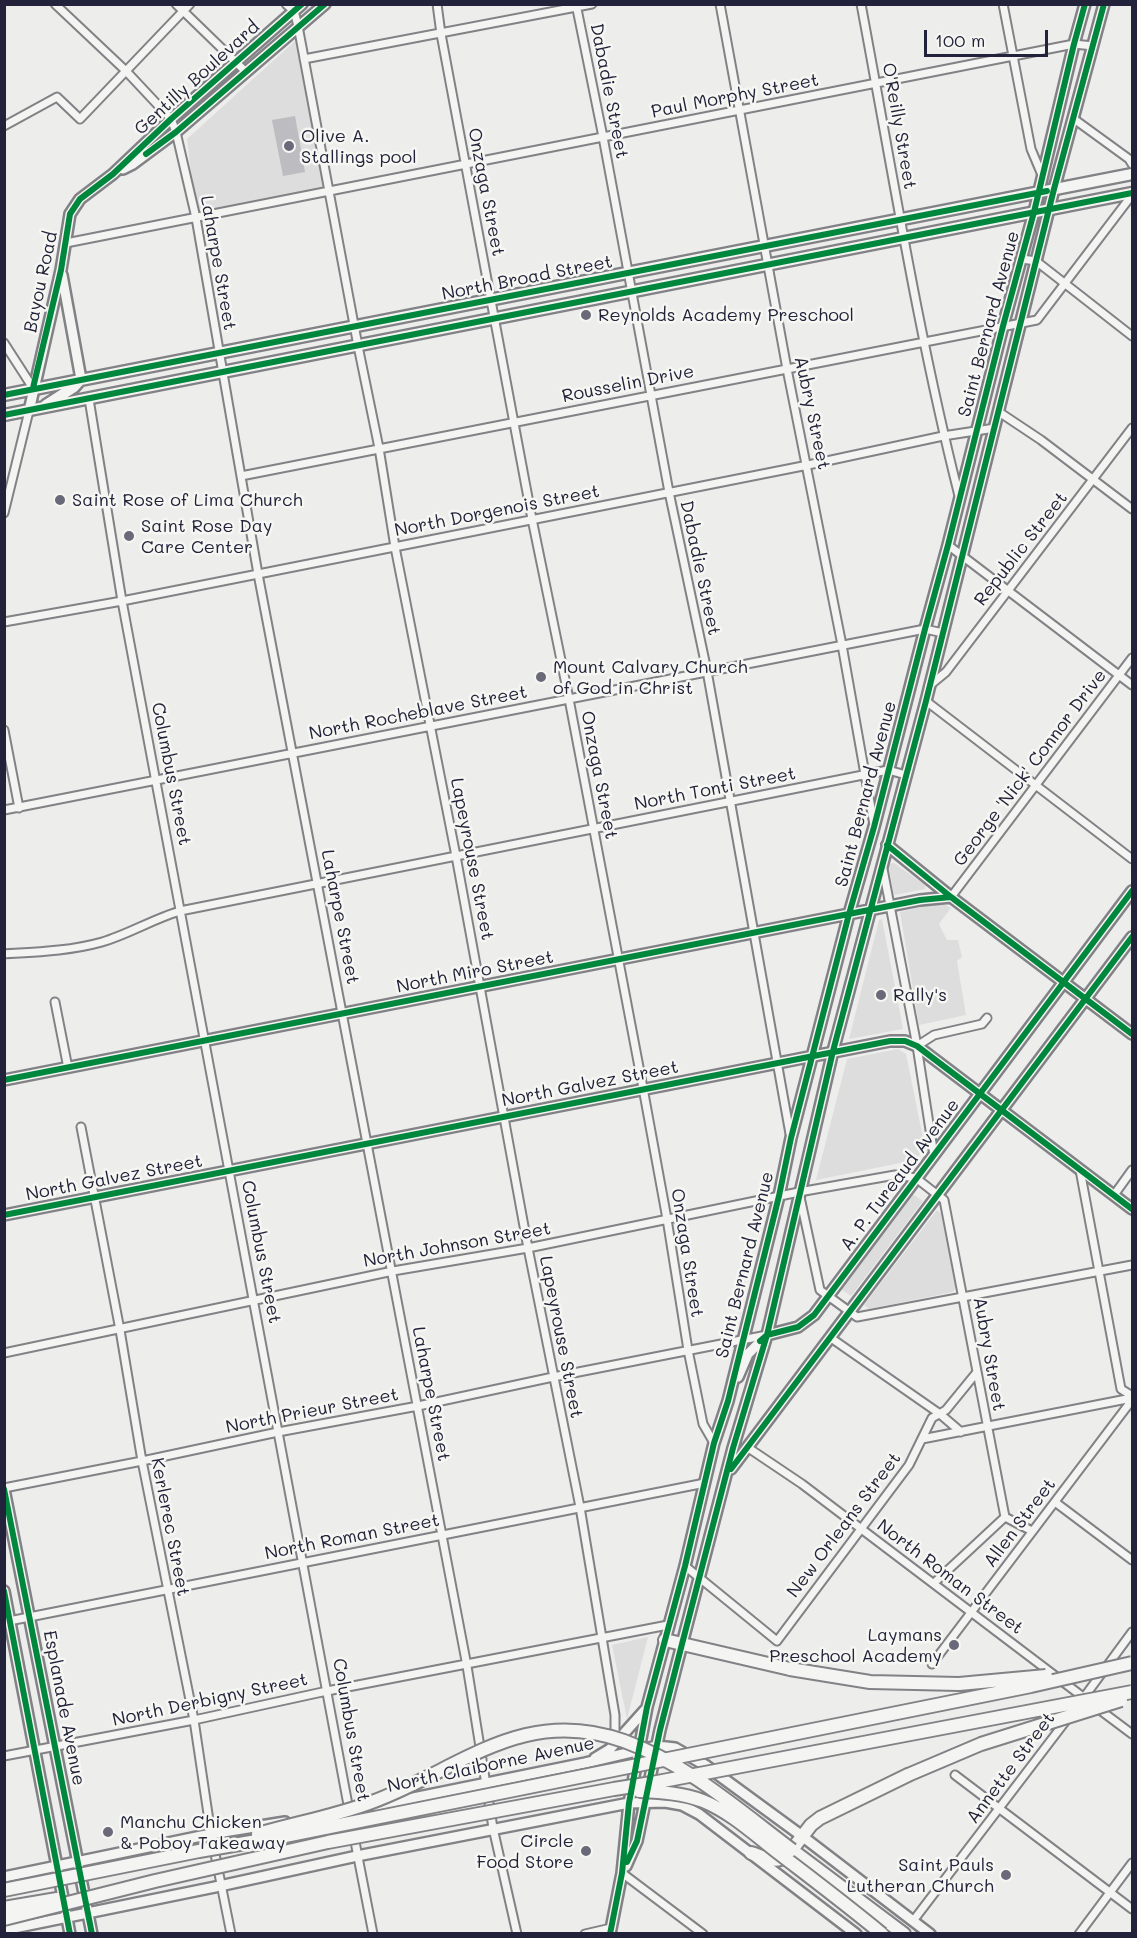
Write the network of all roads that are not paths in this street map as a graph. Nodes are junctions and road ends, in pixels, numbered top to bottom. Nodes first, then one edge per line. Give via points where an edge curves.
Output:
1 (55, 4) edge
2 (176, 4) edge
3 (190, 4) edge
4 (302, 4) edge
5 (325, 4) edge
6 (437, 4) edge
7 (592, 4) edge
8 (720, 4) edge
9 (861, 4) edge
10 (1003, 4) edge
11 (1085, 4) edge
12 (1104, 4) edge
13 (577, 6) edge
14 (290, 8) edge
15 (183, 11) junction
16 (298, 26) junction
17 (441, 33) junction
18 (1074, 44) junction
19 (1093, 46) junction
20 (1013, 56) junction
21 (304, 59) junction
22 (237, 63) junction
23 (126, 71) junction
24 (246, 72) junction
25 (876, 84) junction
26 (1061, 94) junction
27 (1079, 100) junction
28 (739, 110) junction
29 (171, 119) junction
30 (1074, 119) junction
31 (4, 126) edge
32 (176, 132) junction
33 (603, 137) junction
34 (465, 164) junction
35 (1132, 164) edge
36 (113, 174) junction
37 (1132, 174) edge
38 (1042, 175) junction
39 (93, 189) joint
40 (1054, 189) junction
41 (330, 190) junction
42 (1038, 192) junction
43 (1132, 194) edge
44 (987, 202) junction
45 (1050, 209) junction
46 (1034, 212) junction
47 (196, 218) junction
48 (901, 219) junction
49 (991, 221) junction
50 (904, 238) junction
51 (66, 243) junction
52 (765, 246) junction
53 (1022, 258) junction
54 (1036, 261) junction
55 (768, 265) junction
56 (61, 270) junction
57 (628, 273) junction
58 (1064, 283) junction
59 (631, 292) junction
60 (491, 300) junction
61 (494, 319) junction
62 (1021, 323) junction
63 (1003, 326) junction
64 (355, 327) junction
65 (1132, 336) edge
66 (924, 341) junction
67 (4, 343) edge
68 (358, 346) junction
69 (218, 354) junction
70 (788, 369) junction
71 (222, 372) junction
72 (81, 379) junction
73 (33, 388) junction
74 (4, 395) edge
75 (651, 395) junction
76 (89, 399) junction
77 (44, 407) junction
78 (29, 411) junction
79 (999, 412) junction
80 (4, 415) edge
81 (514, 422) junction
82 (995, 428) junction
83 (1132, 428) edge
84 (976, 430) junction
85 (944, 436) junction
86 (379, 448) junction
87 (808, 465) junction
88 (241, 476) junction
89 (1094, 480) junction
90 (669, 492) junction
91 (959, 499) junction
92 (1132, 509) edge
93 (4, 513) edge
94 (532, 519) junction
95 (948, 546) junction
96 (395, 547) junction
97 (962, 556) junction
98 (258, 574) junction
99 (1008, 591) junction
100 (122, 601) junction
101 (4, 622) edge
102 (924, 629) junction
103 (943, 633) junction
104 (842, 645) junction
105 (1132, 658) edge
106 (707, 671) junction
107 (1120, 675) junction
108 (1132, 685) edge
109 (929, 686) junction
110 (569, 699) junction
111 (926, 701) junction
112 (431, 726) junction
113 (4, 730) edge
114 (293, 753) junction
115 (888, 770) junction
116 (866, 774) junction
117 (906, 775) junction
118 (155, 781) junction
119 (1035, 785) junction
120 (731, 801) junction
121 (19, 807) junction
122 (4, 810) edge
123 (874, 826) junction
124 (593, 828) junction
125 (887, 845) junction
126 (456, 856) junction
127 (1132, 859) edge
128 (882, 865) junction
129 (318, 884) junction
130 (1132, 891) edge
131 (951, 897) junction
132 (889, 906) junction
133 (870, 909) junction
134 (180, 911) junction
135 (849, 914) junction
136 (755, 932) junction
137 (1132, 937) edge
138 (4, 954) edge
139 (618, 959) junction
140 (1064, 982) junction
141 (480, 986) junction
142 (1086, 999) junction
143 (55, 1002) dead end
144 (343, 1014) junction
145 (987, 1018) dead end
146 (1132, 1034) edge
147 (204, 1041) junction
148 (917, 1046) junction
149 (833, 1051) junction
150 (813, 1055) junction
151 (778, 1062) junction
152 (68, 1068) junction
153 (4, 1080) edge
154 (643, 1089) junction
155 (980, 1094) junction
156 (1002, 1111) junction
157 (504, 1116) junction
158 (81, 1127) dead end
159 (791, 1138) junction
160 (368, 1143) junction
161 (934, 1156) junction
162 (229, 1170) junction
163 (1080, 1170) junction
164 (1132, 1170) edge
165 (916, 1178) junction
166 (799, 1192) junction
167 (1114, 1195) junction
168 (779, 1196) junction
169 (938, 1196) junction
170 (94, 1197) junction
171 (1132, 1209) edge
172 (4, 1215) edge
173 (667, 1219) junction
174 (528, 1248) junction
175 (1132, 1265) edge
176 (393, 1271) junction
177 (1098, 1271) junction
178 (963, 1296) junction
179 (827, 1297) junction
180 (254, 1300) junction
181 (850, 1312) junction
182 (120, 1330) junction
183 (767, 1335) junction
184 (831, 1338) junction
185 (742, 1341) junction
186 (688, 1350) junction
187 (4, 1353) edge
188 (977, 1372) junction
189 (553, 1377) junction
190 (1132, 1398) edge
191 (728, 1401) junction
192 (418, 1406) junction
193 (940, 1414) junction
194 (987, 1427) junction
195 (278, 1432) junction
196 (961, 1432) junction
197 (922, 1438) junction
198 (714, 1443) junction
199 (747, 1447) junction
200 (734, 1448) junction
201 (142, 1461) junction
202 (728, 1473) junction
203 (705, 1483) junction
204 (4, 1489) edge
205 (1055, 1502) junction
206 (580, 1507) junction
207 (1005, 1517) junction
208 (860, 1528) junction
209 (1032, 1531) junction
210 (442, 1534) junction
211 (1132, 1560) edge
212 (303, 1562) junction
213 (685, 1566) junction
214 (701, 1579) junction
215 (934, 1583) junction
216 (167, 1589) junction
217 (4, 1591) edge
218 (971, 1612) junction
219 (30, 1617) junction
220 (7, 1621) edge
221 (668, 1625) junction
222 (1132, 1632) edge
223 (602, 1638) junction
224 (665, 1640) junction
225 (682, 1644) junction
226 (1132, 1663) edge
227 (932, 1664) dead end
228 (467, 1666) junction
229 (1092, 1671) junction
230 (327, 1691) junction
231 (1132, 1692) edge
232 (1084, 1697) junction
233 (1132, 1697) edge
234 (647, 1707) junction
235 (194, 1720) junction
236 (1132, 1734) edge
237 (657, 1746) junction
238 (57, 1747) junction
239 (610, 1749) junction
240 (639, 1750) junction
241 (35, 1751) junction
242 (4, 1756) edge
243 (585, 1763) junction
244 (955, 1775) dead end
245 (485, 1783) junction
246 (614, 1789) junction
247 (646, 1801) junction
248 (629, 1803) junction
249 (998, 1809) junction
250 (349, 1811) junction
251 (493, 1828) junction
252 (211, 1834) junction
253 (802, 1836) junction
254 (199, 1851) junction
255 (751, 1853) junction
256 (357, 1856) junction
257 (79, 1861) junction
258 (1132, 1863) edge
259 (58, 1865) junction
260 (622, 1873) junction
261 (4, 1876) edge
262 (155, 1881) junction
263 (222, 1886) junction
264 (84, 1889) junction
265 (4, 1890) edge
266 (63, 1892) junction
267 (1110, 1892) junction
268 (4, 1908) edge
269 (1132, 1909) edge
270 (89, 1913) junction
271 (67, 1918) junction
272 (4, 1919) edge
273 (913, 1921) junction
274 (4, 1930) edge
275 (610, 1931) edge
276 (70, 1934) edge
277 (92, 1934) edge
278 (231, 1934) edge
279 (373, 1934) edge
280 (516, 1934) edge
281 (585, 1934) edge
282 (703, 1934) edge
283 (856, 1934) edge
284 (882, 1934) edge
285 (904, 1934) edge
286 (930, 1934) edge
287 (1079, 1934) edge

1 - 23 street
2 - 15 street
3 - 15 street
4 - 14 street, Gentilly Boulevard
5 - 16 street, Gentilly Boulevard
6 - 17 street, Onzaga Street
7 - 13 street
8 - 28 street, Aubry Street
9 - 25 street, O'Reilly Street
10 - 20 street
11 - 18 street, Saint Bernard Avenue
12 - 19 street, Saint Bernard Avenue
13 - 17 street
13 - 33 street, Dabadie Street
14 - 16 street, Lapeyrouse Street
14 - 22 street, Gentilly Boulevard
15 - 22 street
15 - 23 street
16 - 21 street, Lapeyrouse Street
16 - 24 street, Gentilly Boulevard
17 - 21 street
17 - 34 street, Onzaga Street
18 - 19 street, Paul Morphy Street
18 - 20 street, Paul Morphy Street
18 - 26 street, Saint Bernard Avenue
19 - 27 street, Saint Bernard Avenue
20 - 25 street, Paul Morphy Street
20 - 38 street via 1031,149
21 - 41 street, Lapeyrouse Street
22 - 24 street
22 - 29 street, Gentilly Boulevard
23 - 29 street
23 - 31 street via 80,119 57,97
24 - 32 street, Gentilly Boulevard
25 - 28 street, Paul Morphy Street
25 - 48 street, O'Reilly Street
26 - 27 street
26 - 38 street, Saint Bernard Avenue
27 - 30 street, Saint Bernard Avenue
28 - 33 street, Paul Morphy Street
28 - 52 street, Aubry Street
29 - 32 street, Laharpe Street
29 - 36 street, Gentilly Boulevard
30 - 35 street
30 - 40 street, Saint Bernard Avenue
32 - 36 street, Gentilly Boulevard
32 - 47 street, Laharpe Street
33 - 34 street, Paul Morphy Street
33 - 57 street, Dabadie Street
34 - 41 street, Paul Morphy Street
34 - 60 street, Onzaga Street
36 - 39 street, Gentilly Boulevard
37 - 40 main road, North Broad Street
38 - 42 street, Saint Bernard Avenue
39 - 51 street, Bayou Road via 70,214
40 - 42 main road, North Broad Street
40 - 45 street, Saint Bernard Avenue
41 - 47 street, Paul Morphy Street
41 - 64 street, Lapeyrouse Street
42 - 44 main road, North Broad Street
42 - 46 street, Saint Bernard Avenue
43 - 45 main road, North Broad Street
43 - 58 street
44 - 48 main road, North Broad Street
44 - 49 main road
45 - 46 main road, North Broad Street
45 - 54 street, Saint Bernard Avenue
46 - 49 main road, North Broad Street
46 - 53 street, Saint Bernard Avenue
47 - 51 street, Paul Morphy Street
47 - 69 street, Laharpe Street
48 - 50 street, O'Reilly Street
48 - 52 main road, North Broad Street
49 - 50 main road, North Broad Street
50 - 55 main road, North Broad Street
50 - 66 street, O'Reilly Street
51 - 56 street, Bayou Road
52 - 55 street, Aubry Street
52 - 57 main road, North Broad Street
53 - 54 street
53 - 63 street, Saint Bernard Avenue
54 - 58 street
54 - 62 street, Saint Bernard Avenue
55 - 59 main road, North Broad Street
55 - 70 street, Aubry Street
56 - 72 street
56 - 73 street, Bayou Road
57 - 59 street, Dabadie Street
57 - 60 main road, North Broad Street
58 - 62 street via 1037,320
58 - 65 street
59 - 61 main road, North Broad Street
59 - 75 street, Dabadie Street
60 - 61 street, Onzaga Street
60 - 64 main road, North Broad Street
61 - 68 main road, North Broad Street
61 - 81 street, Onzaga Street
62 - 63 street, Rousselin Drive
62 - 79 street, Saint Bernard Avenue
63 - 66 street, Rousselin Drive
63 - 84 street, Saint Bernard Avenue
64 - 68 street, Lapeyrouse Street
64 - 69 main road, North Broad Street
66 - 70 street, Rousselin Drive
66 - 85 street, O'Reilly Street
67 - 73 street
68 - 71 main road, North Broad Street
68 - 86 street, Lapeyrouse Street
69 - 71 street, Laharpe Street
69 - 72 main road, North Broad Street
70 - 75 street, Rousselin Drive
70 - 87 street, Aubry Street
71 - 76 main road, North Broad Street
71 - 88 street, Laharpe Street
72 - 73 main road, North Broad Street
72 - 77 main road
73 - 74 main road, North Broad Street
73 - 78 street, Bayou Road
75 - 81 street, Rousselin Drive
75 - 90 street, Dabadie Street
76 - 77 main road, North Broad Street
76 - 100 street, Columbus Street
77 - 78 main road, North Broad Street
78 - 80 main road, North Broad Street
78 - 93 street, Bayou Road
79 - 82 street, Saint Bernard Avenue
79 - 89 street
81 - 86 street, Rousselin Drive
81 - 94 street, Onzaga Street
82 - 84 street, North Dorgenois Street
82 - 97 street, Saint Bernard Avenue
83 - 89 street, Republic Street
84 - 85 street, North Dorgenois Street
84 - 91 street, Saint Bernard Avenue
85 - 87 street, North Dorgenois Street
85 - 91 street, O'Reilly Street
86 - 88 street, Rousselin Drive
86 - 96 street, Lapeyrouse Street
87 - 90 street, North Dorgenois Street
87 - 104 street, Aubry Street
88 - 98 street, Laharpe Street
89 - 92 street
89 - 99 street, Republic Street
90 - 94 street, North Dorgenois Street
90 - 106 street, Dabadie Street
91 - 95 street, Saint Bernard Avenue
94 - 96 street, North Dorgenois Street
94 - 110 street, Onzaga Street
95 - 97 street
95 - 102 street, Saint Bernard Avenue
96 - 98 street, North Dorgenois Street
96 - 112 street, Lapeyrouse Street
97 - 99 street
97 - 103 street, Saint Bernard Avenue
98 - 100 street, North Dorgenois Street
98 - 114 street, Laharpe Street
99 - 107 street
99 - 109 street, Republic Street via 946,672
100 - 101 street, North Dorgenois Street
100 - 118 street, Columbus Street
102 - 103 street, North Rocheblave Street
102 - 104 street, North Rocheblave Street
102 - 115 street, Saint Bernard Avenue
103 - 109 street, Saint Bernard Avenue
104 - 106 street, North Rocheblave Street
104 - 116 street, Aubry Street
105 - 107 street, George 'Nick' Connor Drive
106 - 110 street, North Rocheblave Street
106 - 120 street, Dabadie Street
107 - 108 street
107 - 119 street, George 'Nick' Connor Drive
109 - 111 street, Saint Bernard Avenue
110 - 112 street, North Rocheblave Street
110 - 124 street, Onzaga Street
111 - 117 street, Saint Bernard Avenue
111 - 119 street
112 - 114 street, North Rocheblave Street
112 - 126 street, Lapeyrouse Street
113 - 121 street
114 - 118 street, North Rocheblave Street
114 - 129 street, Laharpe Street
115 - 116 street, North Tonti Street
115 - 117 street, North Tonti Street
115 - 123 street, Saint Bernard Avenue
116 - 120 street, North Tonti Street
116 - 123 street, Aubry Street
117 - 125 street, Saint Bernard Avenue
118 - 121 street, North Rocheblave Street
118 - 134 street, Columbus Street
119 - 127 street
119 - 131 street, George 'Nick' Connor Drive
120 - 124 street, North Tonti Street
120 - 136 street, Dabadie Street
121 - 122 street, North Rocheblave Street
123 - 135 street, Saint Bernard Avenue
124 - 126 street, North Tonti Street
124 - 139 street, Onzaga Street
125 - 128 street, Saint Bernard Avenue
125 - 131 street
126 - 129 street, North Tonti Street
126 - 141 street, Lapeyrouse Street
128 - 132 street
128 - 133 street, Saint Bernard Avenue
129 - 134 street, North Tonti Street
129 - 144 street, Laharpe Street
130 - 140 street, A. P. Tureaud Avenue
131 - 132 street, North Miro Street
131 - 140 street
132 - 133 street, North Miro Street
132 - 148 street
133 - 135 street, North Miro Street
133 - 149 street, Saint Bernard Avenue
134 - 138 street, North Tonti Street via 101,942 50,952
134 - 147 street, Columbus Street
135 - 136 street, North Miro Street
135 - 150 street, Saint Bernard Avenue
136 - 139 street, North Miro Street
136 - 151 street, Dabadie Street
137 - 142 street
139 - 141 street, North Miro Street
139 - 154 street, Onzaga Street
140 - 142 street
140 - 155 street, A. P. Tureaud Avenue
141 - 144 street, North Miro Street
141 - 157 street, Lapeyrouse Street
142 - 146 street
142 - 156 street
143 - 152 street
144 - 147 street, North Miro Street
144 - 160 street, Laharpe Street
145 - 148 street via 982,1024 934,1035
147 - 152 street, North Miro Street
147 - 162 street, Columbus Street
148 - 149 street, North Galvez Street via 905,1041 885,1041
148 - 155 street, North Galvez Street
148 - 161 street
149 - 150 street, North Galvez Street
149 - 166 street, Saint Bernard Avenue
150 - 151 street, North Galvez Street
150 - 159 street, Saint Bernard Avenue
151 - 154 street, North Galvez Street
151 - 159 street, Dabadie Street
152 - 153 street, North Miro Street
154 - 157 street, North Galvez Street
154 - 173 street, Onzaga Street
155 - 156 street, North Galvez Street
155 - 161 street, A. P. Tureaud Avenue
156 - 163 street, North Galvez Street
156 - 169 street
157 - 160 street, North Galvez Street
157 - 174 street, Lapeyrouse Street
158 - 170 street, Kerlerec Street
159 - 168 street, Saint Bernard Avenue
160 - 162 street, North Galvez Street
160 - 176 street, Laharpe Street
161 - 165 street, A. P. Tureaud Avenue
162 - 170 street, North Galvez Street
162 - 180 street, Columbus Street
163 - 167 street, North Galvez Street
163 - 177 street
164 - 167 street
165 - 166 street, North Johnson Street via 895,1175
165 - 169 street, Aubry Street
165 - 179 street, A. P. Tureaud Avenue
166 - 168 street, North Johnson Street
166 - 179 street via 820,1290
166 - 183 street, Saint Bernard Avenue
167 - 171 street, North Galvez Street
168 - 173 street, North Johnson Street
168 - 185 street, Saint Bernard Avenue
169 - 178 street, Aubry Street via 944,1200
169 - 181 street
170 - 172 street, North Galvez Street
170 - 182 street, Kerlerec Street
173 - 174 street, North Johnson Street
173 - 186 street, Onzaga Street
174 - 176 street, North Johnson Street
174 - 189 street, Lapeyrouse Street
175 - 177 street
176 - 180 street, North Johnson Street
176 - 192 street, Laharpe Street
177 - 178 street
177 - 190 street via 1120,1389
178 - 181 street via 857,1317
178 - 188 street, Aubry Street
179 - 181 street
179 - 183 street, A. P. Tureaud Avenue via 814,1315 798,1327
180 - 182 street, North Johnson Street
180 - 195 street, Columbus Street
181 - 184 street
182 - 187 street, North Johnson Street
182 - 201 street, Kerlerec Street
183 - 185 street, North Prieur Street
183 - 191 street via 748,1354
183 - 200 street, Saint Bernard Avenue
184 - 193 street
184 - 199 street
185 - 186 street, North Prieur Street
185 - 191 street, Saint Bernard Avenue
186 - 189 street, North Prieur Street
186 - 198 street, Onzaga Street via 703,1424
188 - 193 street, New Orleans Street
188 - 194 street, Aubry Street
189 - 192 street, North Prieur Street
189 - 206 street, Lapeyrouse Street
190 - 194 street
190 - 205 street, Allen Street
191 - 198 street, Saint Bernard Avenue
192 - 195 street, North Prieur Street
192 - 210 street, Laharpe Street
193 - 196 street
193 - 197 street, New Orleans Street via 932,1418
194 - 196 street
194 - 207 street, Aubry Street
195 - 201 street, North Prieur Street
195 - 212 street, Columbus Street
196 - 197 street
197 - 208 street, New Orleans Street via 909,1465
198 - 200 street
198 - 203 street, Saint Bernard Avenue
199 - 202 street
199 - 208 street, North Roman Street
200 - 202 street, Saint Bernard Avenue
201 - 204 street, North Prieur Street
201 - 216 street, Kerlerec Street
202 - 214 street, Saint Bernard Avenue
203 - 206 street, North Roman Street
203 - 213 street, Saint Bernard Avenue
204 - 219 street, Esplanade Avenue
205 - 209 street, Allen Street
205 - 211 street
206 - 210 street, North Roman Street
206 - 223 street, Lapeyrouse Street
207 - 209 street
207 - 215 street
208 - 214 street, New Orleans Street via 777,1641
208 - 215 street, North Roman Street
209 - 218 street, Allen Street
210 - 212 street, North Roman Street
210 - 228 street, Laharpe Street
212 - 216 street, North Roman Street
212 - 230 street, Columbus Street
213 - 214 street
213 - 221 street, Saint Bernard Avenue
214 - 225 street, Saint Bernard Avenue
215 - 218 street, North Roman Street
216 - 219 street, North Roman Street
216 - 235 street, Kerlerec Street
217 - 220 street, Esplanade Avenue
218 - 227 street, Allen Street
218 - 232 street, North Roman Street
219 - 220 street, North Roman Street
219 - 238 street, Esplanade Avenue
220 - 241 street, Esplanade Avenue
221 - 223 street, North Derbigny Street
221 - 224 street, Saint Bernard Avenue
222 - 232 street, Annette Street
223 - 228 street, North Derbigny Street
223 - 239 street, Lapeyrouse Street via 615,1715
224 - 225 highway
224 - 234 street, Saint Bernard Avenue
225 - 229 highway, bridge via 790,1670 870,1682 959,1684
225 - 237 street, Saint Bernard Avenue
226 - 229 highway, bridge
228 - 230 street, North Derbigny Street
228 - 245 street, Laharpe Street
229 - 254 highway, bridge via 280,1838
230 - 235 street, North Derbigny Street
230 - 250 street, Columbus Street
231 - 246 highway, bridge
232 - 236 street, North Roman Street
232 - 249 street, Annette Street
233 - 253 highway, bridge via 981,1744 832,1811
234 - 239 street
234 - 240 street, Saint Bernard Avenue
235 - 238 street, North Derbigny Street
235 - 252 street, Kerlerec Street
237 - 240 street, North Claiborne Avenue
237 - 247 street, Saint Bernard Avenue
237 - 253 street, North Claiborne Avenue via 675,1748 705,1765
238 - 241 street, North Derbigny Street
238 - 257 street, Esplanade Avenue
239 - 243 street
240 - 243 street, North Claiborne Avenue
240 - 248 street, Saint Bernard Avenue
241 - 242 street, North Derbigny Street
241 - 259 street, Esplanade Avenue
243 - 245 street, North Claiborne Avenue
244 - 249 street
245 - 250 street, North Claiborne Avenue
245 - 251 street, Laharpe Street
246 - 262 highway, bridge via 328,1842
246 - 284 highway, bridge via 665,1792 714,1806
247 - 248 street
247 - 255 street via 691,1809
247 - 260 street, Saint Bernard Avenue via 637,1840
248 - 251 street
248 - 260 street, Saint Bernard Avenue
249 - 267 street
249 - 273 street, Annette Street
250 - 252 street, North Claiborne Avenue
250 - 256 street, Columbus Street
251 - 256 street
251 - 280 street, Laharpe Street
252 - 257 street, North Claiborne Avenue
252 - 263 street, Kerlerec Street
253 - 255 highway via 787,1856 778,1860
253 - 273 street, North Claiborne Avenue
254 - 265 highway, bridge
254 - 285 highway, bridge via 372,1802 501,1742 546,1731 581,1731 625,1741 684,1770
255 - 283 street
256 - 263 street
256 - 279 street, Columbus Street
257 - 259 street, North Claiborne Avenue
257 - 264 street, Esplanade Avenue
258 - 267 street
259 - 261 street, North Claiborne Avenue
259 - 264 street
259 - 266 street, Esplanade Avenue
260 - 275 street, Saint Bernard Avenue
260 - 282 street
262 - 268 highway, bridge
262 - 272 highway, bridge
263 - 270 street
263 - 278 street, Kerlerec Street
264 - 270 street, Esplanade Avenue
266 - 270 street
266 - 271 street, Esplanade Avenue
267 - 269 street
267 - 287 street
270 - 271 street
270 - 277 street, Esplanade Avenue
271 - 274 street
271 - 276 street, Esplanade Avenue
273 - 286 street, North Claiborne Avenue
275 - 281 street

